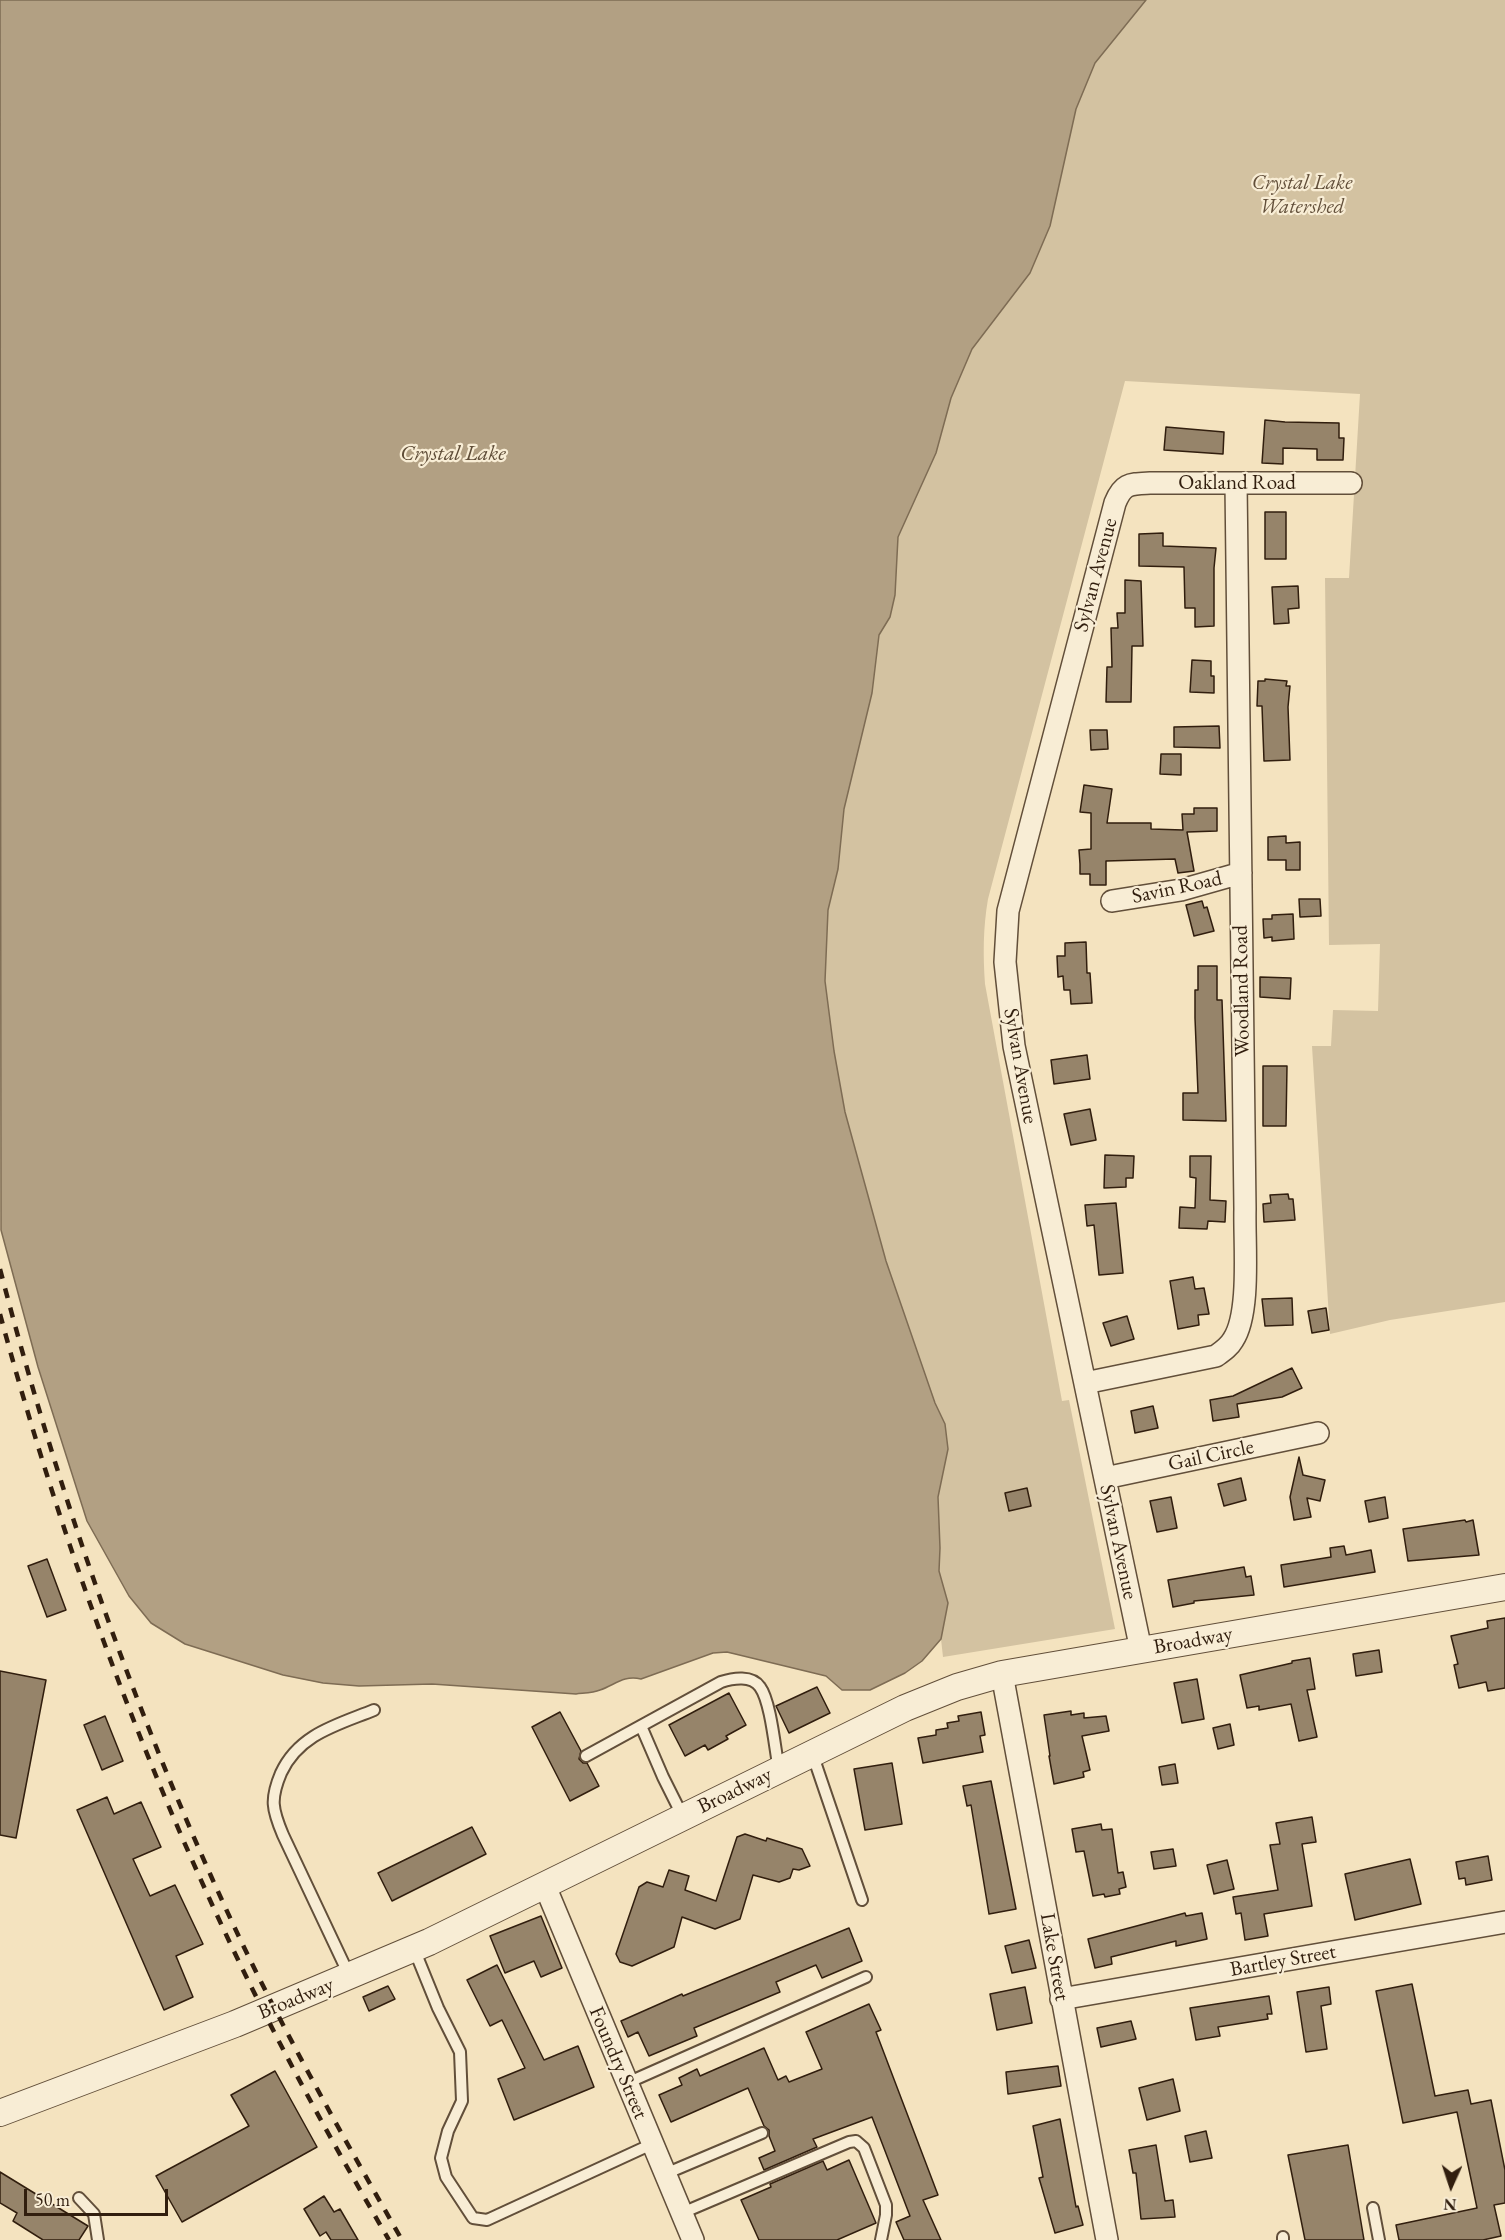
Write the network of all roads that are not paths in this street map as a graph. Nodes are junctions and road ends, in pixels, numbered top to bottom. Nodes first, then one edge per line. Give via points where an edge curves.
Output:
1 (1236, 483) junction
2 (1351, 483) dead end
3 (1124, 488) joint
4 (1241, 873) junction
5 (1112, 901) dead end
6 (1085, 1383) junction
7 (1318, 1433) dead end
8 (1105, 1478) junction
9 (1505, 1587) edge
10 (1141, 1650) junction
11 (1002, 1674) junction
12 (374, 1710) dead end
13 (641, 1726) junction
14 (812, 1753) junction
15 (586, 1756) dead end
16 (779, 1770) junction
17 (683, 1817) junction
18 (545, 1886) junction
19 (862, 1900) dead end
20 (1505, 1922) edge
21 (414, 1949) junction
22 (350, 1977) junction
23 (866, 1977) dead end
24 (1061, 2000) junction
25 (627, 2083) junction
26 (0, 2113) edge
27 (762, 2133) dead end
28 (652, 2144) junction
29 (665, 2174) junction
30 (79, 2198) dead end
31 (1373, 2208) dead end
32 (682, 2213) junction
33 (98, 2240) edge
34 (693, 2240) edge
35 (881, 2240) edge
36 (1107, 2240) edge
37 (1379, 2240) edge

1 - 2 street, Oakland Road
1 - 3 street, Oakland Road via 1143,483
1 - 4 street, Woodland Road
3 - 6 street, Sylvan Avenue via 1115,503 1008,911 1006,935 1014,1046
4 - 5 street, Savin Road via 1180,890
4 - 6 street, Woodland Road via 1245,1209 1244,1299 1239,1329 1229,1346 1216,1356
6 - 8 street, Sylvan Avenue
7 - 8 street, Gail Circle
8 - 10 street, Sylvan Avenue
9 - 10 street, Broadway
10 - 11 street, Broadway
11 - 14 street, Broadway via 905,1708
11 - 24 street, Lake Street
12 - 22 lane via 324,1730 300,1746 284,1767 272,1803 283,1835
13 - 15 lane
13 - 16 lane via 721,1682 754,1682 765,1699
13 - 17 lane
14 - 16 street, Broadway
14 - 19 lane
16 - 17 street, Broadway
17 - 18 street, Broadway
18 - 21 street, Broadway
18 - 25 street, Foundry Street
20 - 24 street, Bartley Street
21 - 22 street, Broadway
21 - 28 lane via 460,2052 462,2101 441,2158 446,2176 473,2218 487,2220
22 - 26 street, Broadway
23 - 25 lane
24 - 36 street, Lake Street
25 - 28 street, Foundry Street
27 - 29 lane
28 - 29 street, Foundry Street
29 - 32 street, Foundry Street
30 - 33 lane via 94,2214
31 - 37 lane
32 - 34 street, Foundry Street
32 - 35 lane via 856,2141 864,2148 885,2202 887,2212

